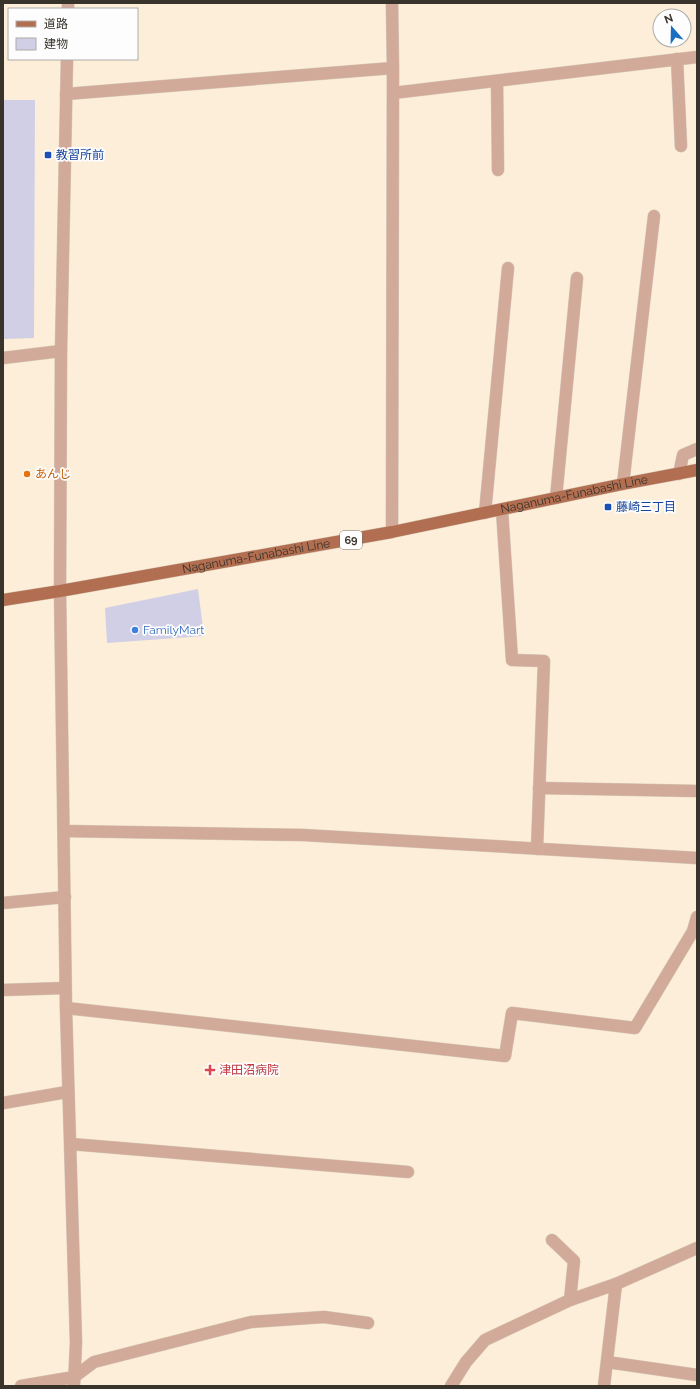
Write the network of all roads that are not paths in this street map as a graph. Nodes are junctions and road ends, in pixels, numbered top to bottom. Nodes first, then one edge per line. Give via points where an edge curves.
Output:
1 (392, 3) edge
2 (697, 56) edge
3 (677, 59) junction
4 (67, 60) edge
5 (393, 68) junction
6 (497, 81) junction
7 (393, 93) junction
8 (66, 94) junction
9 (681, 146) dead end
10 (498, 170) dead end
11 (654, 216) dead end
12 (508, 268) dead end
13 (577, 278) dead end
14 (61, 351) junction
15 (3, 358) edge
16 (697, 449) edge
17 (697, 470) edge
18 (679, 474) junction
19 (623, 484) junction
20 (556, 498) junction
21 (502, 510) junction
22 (485, 513) junction
23 (392, 532) junction
24 (60, 591) junction
25 (3, 600) edge
26 (539, 788) junction
27 (697, 791) edge
28 (64, 831) junction
29 (537, 848) junction
30 (697, 858) edge
31 (65, 897) junction
32 (3, 903) edge
33 (697, 917) edge
34 (695, 932) edge
35 (66, 988) junction
36 (3, 990) edge
37 (66, 1008) junction
38 (67, 1092) junction
39 (3, 1103) edge
40 (71, 1144) junction
41 (408, 1172) dead end
42 (552, 1240) dead end
43 (697, 1248) edge
44 (616, 1284) junction
45 (570, 1300) junction
46 (368, 1323) dead end
47 (607, 1362) junction
48 (697, 1375) edge
49 (74, 1381) edge
50 (21, 1386) edge
51 (451, 1386) edge
52 (604, 1386) edge

1 - 5 street
2 - 3 street
3 - 6 street
3 - 9 street
4 - 8 street
5 - 7 street
5 - 8 street
6 - 7 street
6 - 10 street
7 - 23 street
8 - 14 street
11 - 19 street
12 - 22 street
13 - 20 street
14 - 15 street
14 - 24 street
16 - 18 street via 683,455
17 - 18 main road, Naganuma-Funabashi Line / 69
18 - 19 main road, Naganuma-Funabashi Line / 69
19 - 20 main road, Naganuma-Funabashi Line / 69
20 - 21 main road, Naganuma-Funabashi Line / 69
21 - 22 main road, Naganuma-Funabashi Line / 69
21 - 26 street via 512,660 544,661
22 - 23 main road, Naganuma-Funabashi Line / 69
23 - 24 main road, Naganuma-Funabashi Line / 69
24 - 25 main road, Naganuma-Funabashi Line / 69
24 - 28 street
26 - 27 street
26 - 29 street
28 - 29 street via 303,835
28 - 31 street
29 - 30 street
31 - 32 street
31 - 35 street
33 - 34 street
34 - 37 street via 635,1028 512,1013 505,1056
35 - 36 street
35 - 37 street
37 - 38 street
38 - 39 street
38 - 40 street
40 - 41 street
40 - 49 street via 76,1342
42 - 45 street via 574,1261
43 - 44 street
44 - 45 street
44 - 47 street
45 - 51 street via 485,1340 466,1362
46 - 49 street via 324,1317 251,1322 94,1362
47 - 48 street
47 - 52 street
49 - 50 street

